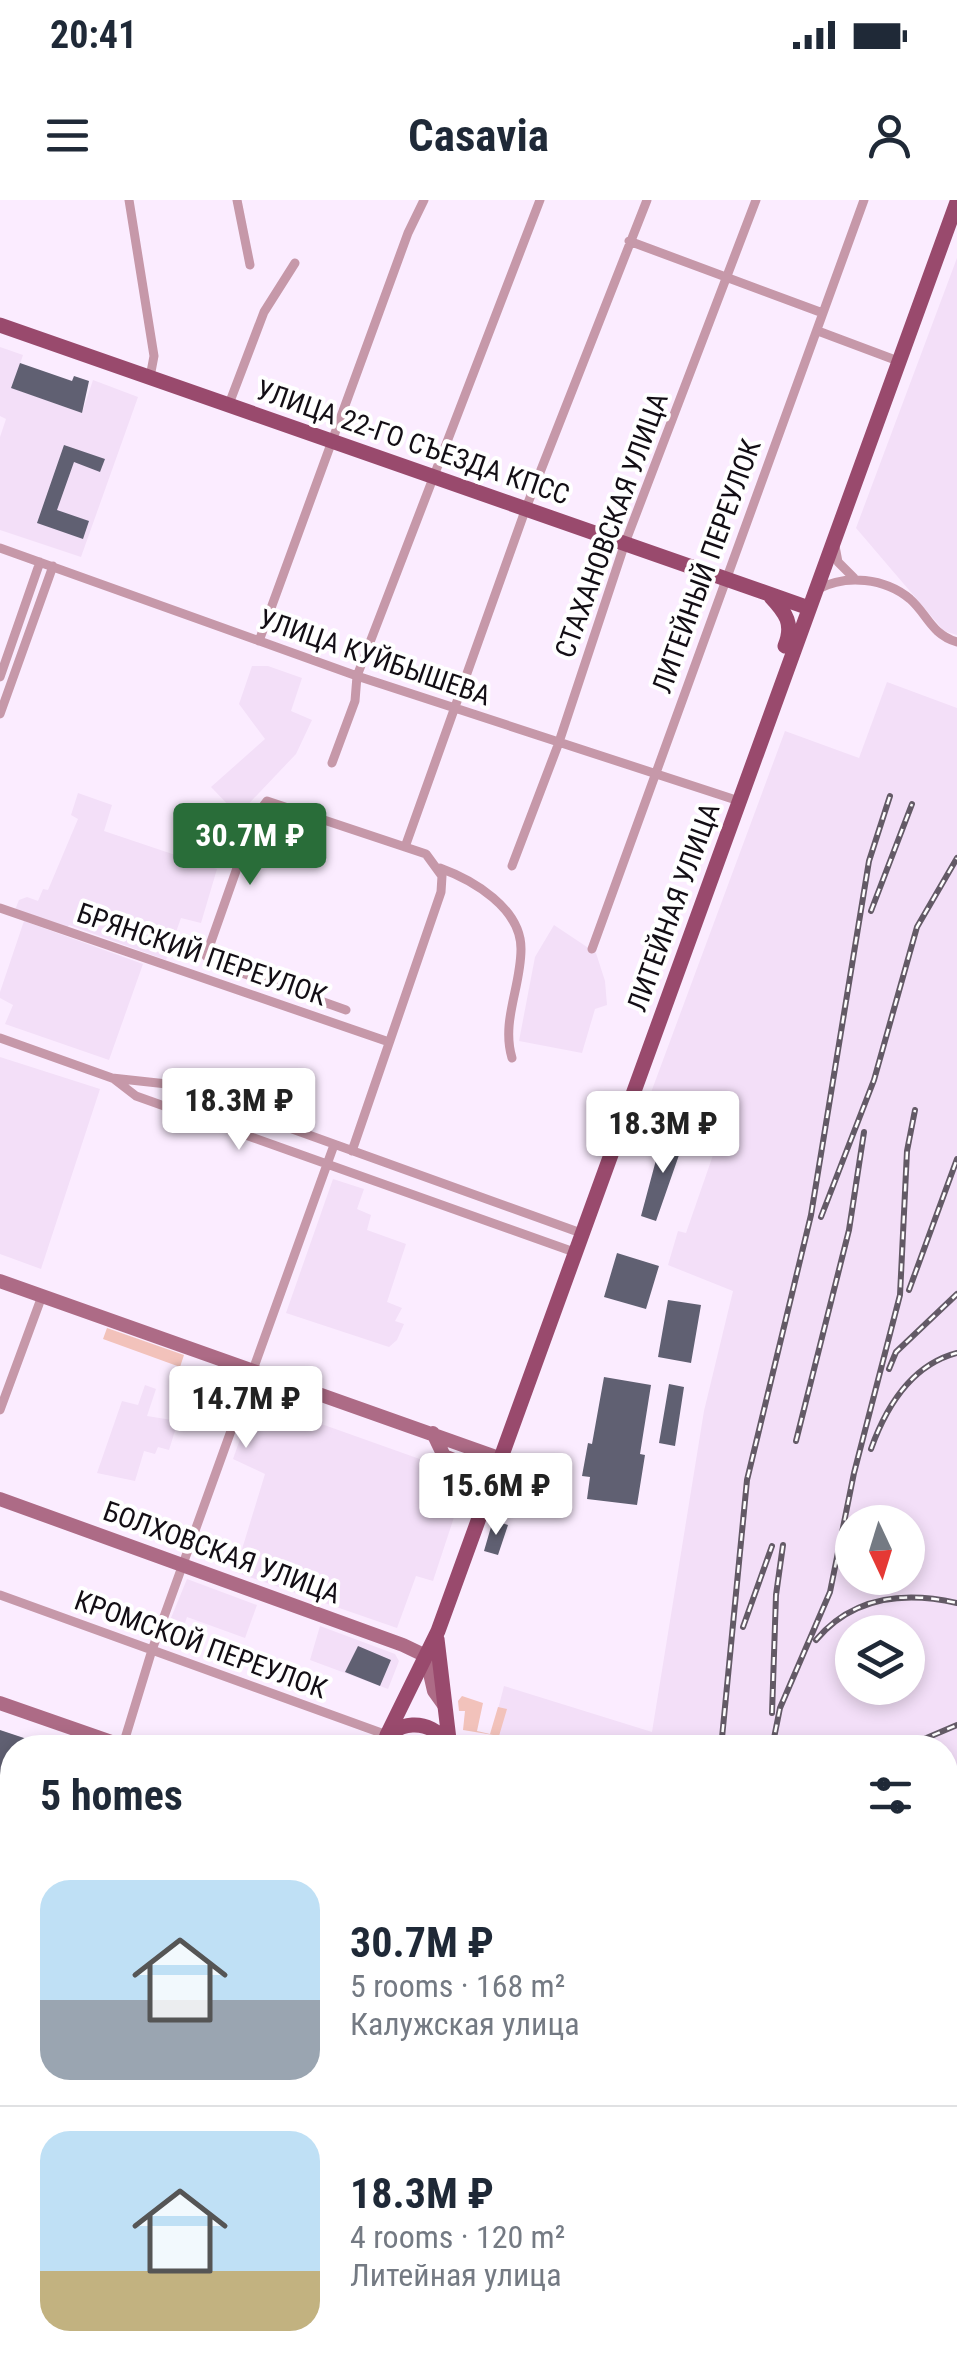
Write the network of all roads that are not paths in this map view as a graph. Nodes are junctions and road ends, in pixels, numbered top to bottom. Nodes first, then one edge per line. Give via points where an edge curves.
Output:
1 (130, 200) edge
2 (237, 200) edge
3 (424, 200) edge
4 (646, 200) edge
5 (756, 200) edge
6 (864, 200) edge
7 (957, 202) edge
8 (539, 203) edge
9 (629, 241) junction
10 (294, 263) dead end
11 (250, 264) dead end
12 (728, 277) junction
13 (820, 312) junction
14 (0, 325) edge
15 (818, 331) junction
16 (898, 361) junction
17 (150, 378) junction
18 (230, 404) junction
19 (332, 441) junction
20 (431, 475) junction
21 (526, 508) junction
22 (834, 540) junction
23 (625, 543) junction
24 (0, 548) edge
25 (40, 562) junction
26 (53, 566) junction
27 (724, 577) junction
28 (856, 579) junction
29 (815, 590) junction
30 (769, 594) junction
31 (808, 608) junction
32 (259, 641) junction
33 (957, 642) edge
34 (788, 665) junction
35 (0, 676) edge
36 (357, 676) junction
37 (456, 710) junction
38 (0, 714) edge
39 (558, 745) junction
40 (332, 763) dead end
41 (655, 776) junction
42 (738, 801) junction
43 (405, 847) junction
44 (512, 866) dead end
45 (440, 868) junction
46 (0, 908) edge
47 (592, 949) dead end
48 (346, 1010) dead end
49 (0, 1038) edge
50 (390, 1042) junction
51 (512, 1058) dead end
52 (112, 1078) junction
53 (334, 1145) junction
54 (352, 1151) junction
55 (327, 1164) junction
56 (581, 1232) junction
57 (574, 1252) junction
58 (0, 1281) edge
59 (42, 1296) junction
60 (254, 1371) junction
61 (0, 1410) edge
62 (433, 1434) junction
63 (499, 1458) junction
64 (493, 1476) junction
65 (0, 1499) edge
66 (183, 1565) junction
67 (0, 1595) edge
68 (438, 1630) junction
69 (152, 1650) junction
70 (426, 1656) junction
71 (0, 1703) edge
72 (444, 1705) junction
73 (94, 1735) edge
74 (129, 1735) edge
75 (368, 1735) edge
76 (386, 1735) edge
77 (390, 1735) edge
78 (439, 1735) edge
79 (448, 1735) edge

1 - 17 street via 154,356
2 - 11 street
3 - 19 street
4 - 9 street
5 - 12 street, СТАХАНОВСКАЯ УЛИЦА
6 - 13 street, ЛИТЕЙНЫЙ ПЕРЕУЛОК
7 - 16 main road, ЛИТЕЙНАЯ УЛИЦА
8 - 20 street
9 - 12 street
9 - 21 street
10 - 18 street via 264,312
12 - 13 street
12 - 23 street, СТАХАНОВСКАЯ УЛИЦА
13 - 15 street, ЛИТЕЙНЫЙ ПЕРЕУЛОК
14 - 17 main road, УЛИЦА 22-ГО СЪЕЗДА КПСС
15 - 16 street
15 - 27 street, ЛИТЕЙНЫЙ ПЕРЕУЛОК
16 - 22 main road, ЛИТЕЙНАЯ УЛИЦА
17 - 18 main road, УЛИЦА 22-ГО СЪЕЗДА КПСС
18 - 19 main road, УЛИЦА 22-ГО СЪЕЗДА КПСС
19 - 20 main road, УЛИЦА 22-ГО СЪЕЗДА КПСС
19 - 32 street
20 - 21 main road, УЛИЦА 22-ГО СЪЕЗДА КПСС
20 - 36 street
21 - 23 main road, УЛИЦА 22-ГО СЪЕЗДА КПСС
21 - 37 street
22 - 28 street via 838,562
22 - 29 main road, ЛИТЕЙНАЯ УЛИЦА
23 - 27 main road, УЛИЦА 22-ГО СЪЕЗДА КПСС
23 - 39 street, СТАХАНОВСКАЯ УЛИЦА
24 - 25 street, УЛИЦА КУЙБЫШЕВА
25 - 26 street, УЛИЦА КУЙБЫШЕВА
25 - 35 street
26 - 32 street, УЛИЦА КУЙБЫШЕВА
26 - 38 street
27 - 30 main road, УЛИЦА 22-ГО СЪЕЗДА КПСС
27 - 41 street, ЛИТЕЙНЫЙ ПЕРЕУЛОК
28 - 29 street
28 - 33 street via 897,591 937,633
29 - 31 main road, ЛИТЕЙНАЯ УЛИЦА
30 - 31 main road, УЛИЦА 22-ГО СЪЕЗДА КПСС
30 - 34 main road via 789,618 783,650
31 - 34 main road, ЛИТЕЙНАЯ УЛИЦА
32 - 36 street, УЛИЦА КУЙБЫШЕВА
34 - 42 main road, ЛИТЕЙНАЯ УЛИЦА
36 - 37 street, УЛИЦА КУЙБЫШЕВА
36 - 40 street
37 - 39 street, УЛИЦА КУЙБЫШЕВА
37 - 43 street
39 - 41 street, УЛИЦА КУЙБЫШЕВА
39 - 44 street, СТАХАНОВСКАЯ УЛИЦА
41 - 42 street, УЛИЦА КУЙБЫШЕВА
41 - 47 street, ЛИТЕЙНЫЙ ПЕРЕУЛОК
42 - 56 main road, ЛИТЕЙНАЯ УЛИЦА
43 - 45 street
43 - 48 street via 267,801 208,945 206,956 214,963
45 - 50 street via 441,892
45 - 51 street via 494,898 520,942 506,1037
46 - 50 street, БРЯНСКИЙ ПЕРЕУЛОК
49 - 52 street
50 - 54 street
52 - 53 street via 167,1084
52 - 55 street via 136,1096
53 - 54 street
53 - 55 street
54 - 56 street
55 - 57 street
55 - 60 street
56 - 57 main road, ЛИТЕЙНАЯ УЛИЦА
57 - 63 main road, ЛИТЕЙНАЯ УЛИЦА
58 - 59 main road
59 - 60 main road
59 - 61 street
60 - 62 main road
60 - 66 street
62 - 63 main road
62 - 64 main road via 444,1456
63 - 64 main road, ЛИТЕЙНАЯ УЛИЦА
64 - 68 main road, ЛИТЕЙНАЯ УЛИЦА
65 - 66 main road, БОЛХОВСКАЯ УЛИЦА
66 - 69 street
66 - 70 main road, БОЛХОВСКАЯ УЛИЦА
67 - 69 street, КРОМСКОЙ ПЕРЕУЛОК
68 - 70 main road, ЛИТЕЙНАЯ УЛИЦА
68 - 72 main road, ЛИТЕЙНАЯ УЛИЦА
69 - 74 street
69 - 75 street, КРОМСКОЙ ПЕРЕУЛОК
70 - 72 main road
70 - 76 main road, ЛИТЕЙНАЯ УЛИЦА
71 - 73 main road
72 - 79 main road, ЛИТЕЙНАЯ УЛИЦА
77 - 78 main road via 418,1724

